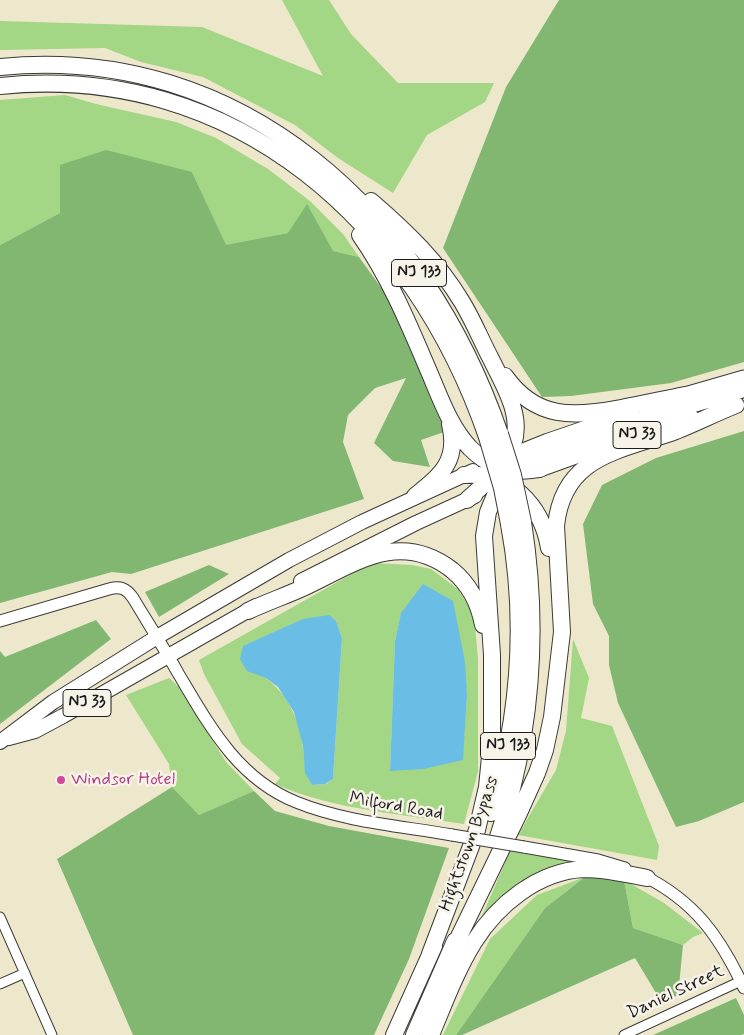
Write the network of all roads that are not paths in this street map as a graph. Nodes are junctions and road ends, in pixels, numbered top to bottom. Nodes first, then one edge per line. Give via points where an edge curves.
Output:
1 (0, 67) edge
2 (0, 86) edge
3 (293, 143) junction
4 (292, 162) junction
5 (476, 326) junction
6 (744, 378) edge
7 (744, 389) edge
8 (685, 395) junction
9 (740, 403) edge
10 (448, 415) junction
11 (494, 436) junction
12 (540, 470) joint
13 (501, 473) junction
14 (464, 475) joint
15 (415, 496) junction
16 (467, 500) joint
17 (516, 523) junction
18 (248, 611) junction
19 (0, 621) edge
20 (157, 637) junction
21 (168, 656) junction
22 (557, 670) junction
23 (492, 737) junction
24 (1, 741) edge
25 (648, 878) junction
26 (0, 917) edge
27 (452, 951) junction
28 (430, 954) junction
29 (25, 973) junction
30 (0, 984) edge
31 (742, 985) edge
32 (52, 1035) edge
33 (394, 1035) edge
34 (414, 1035) edge
35 (431, 1035) edge
36 (624, 1035) edge

1 - 3 highway, Hightstown Bypass / NJ 133 via 78,66 158,80 222,103
2 - 4 highway, Hightstown Bypass / NJ 133 via 72,84 158,98 221,122
3 - 5 highway via 328,163 412,237 447,278
3 - 11 highway, Hightstown Bypass / NJ 133 via 354,196 415,267 460,340 482,386
4 - 10 highway via 346,217 370,250 406,317
4 - 11 highway, Hightstown Bypass / NJ 133 via 349,210 400,271 430,314
5 - 8 highway via 512,385 529,400 549,410 563,414 588,414
5 - 13 highway via 512,405 514,445
6 - 8 highway, NJ 33
7 - 13 highway via 590,438
8 - 13 main road, NJ 33 via 590,426
9 - 12 highway, NJ 33
9 - 22 highway via 677,431 605,455 584,468 567,487 560,501 556,526 562,632
10 - 13 highway via 466,443
10 - 15 highway via 453,436 450,458 439,476
11 - 17 highway, Hightstown Bypass / NJ 133, bridge via 513,475
12 - 13 highway
13 - 14 highway
13 - 16 highway
13 - 22 highway via 533,507 546,533 554,592
13 - 23 highway via 484,536 492,646
14 - 15 main road, NJ 33
15 - 20 main road, NJ 33 via 313,547
16 - 18 main road, NJ 33 via 367,546
17 - 27 highway, Hightstown Bypass / NJ 133 via 530,574 533,618 532,670 525,732 504,818
17 - 28 highway, Hightstown Bypass / NJ 133 via 519,640 516,699 509,742 483,837
18 - 21 main road, NJ 33
18 - 23 highway via 375,554 413,553 441,563 467,585 482,616
19 - 20 street, Milford Road via 121,588 131,595
20 - 21 street, Milford Road
20 - 24 main road, NJ 33 via 53,702
21 - 24 main road, NJ 33 via 42,727
21 - 25 street, Milford Road, bridge via 220,742 246,769 294,802 328,813 610,863
22 - 27 highway via 552,717 542,760
23 - 28 highway via 487,787 476,830
25 - 31 street, Milford Road via 673,894 705,923 724,948
25 - 35 highway via 572,870 540,880 519,893 475,940
26 - 29 street
27 - 34 highway, Hightstown Bypass / NJ 133
28 - 33 highway, Hightstown Bypass / NJ 133
29 - 30 street
29 - 32 street
31 - 36 street, Daniel Street

